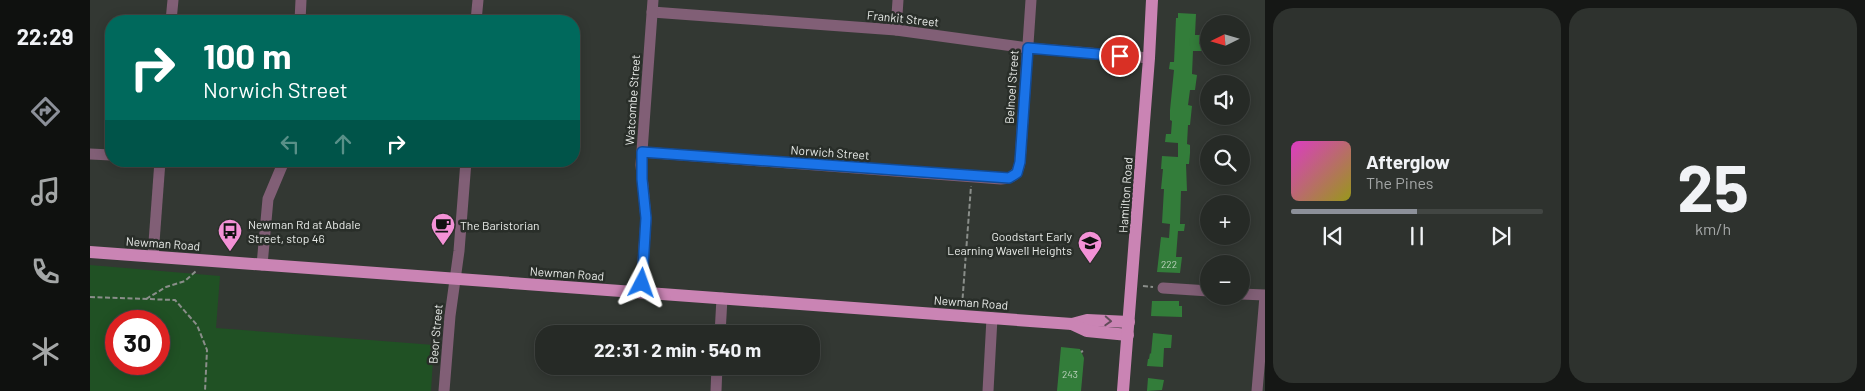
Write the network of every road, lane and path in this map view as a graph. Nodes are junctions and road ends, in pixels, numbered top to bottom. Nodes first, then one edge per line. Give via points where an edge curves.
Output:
1 (173, 0) edge
2 (301, 0) edge
3 (478, 0) edge
4 (898, 0) edge
5 (1031, 0) edge
6 (1152, 0) edge
7 (653, 6) edge
8 (172, 15) edge
9 (300, 15) edge
10 (477, 15) edge
11 (896, 30) junction
12 (1028, 48) junction
13 (1149, 58) junction
14 (642, 152) junction
15 (90, 154) edge
16 (105, 155) edge
17 (160, 167) edge
18 (281, 167) edge
19 (466, 167) edge
20 (972, 176) junction
21 (1015, 176) joint
22 (90, 252) edge
23 (153, 256) junction
24 (262, 265) junction
25 (198, 270) dead end
26 (455, 279) junction
27 (1163, 288) dead end
28 (1200, 290) edge
29 (641, 292) junction
30 (1250, 295) edge
31 (1265, 296) edge
32 (90, 297) edge
33 (722, 298) junction
34 (145, 299) junction
35 (962, 316) junction
36 (992, 318) junction
37 (720, 325) edge
38 (1128, 328) junction
39 (717, 375) edge
40 (205, 391) edge
41 (444, 391) edge
42 (716, 391) edge
43 (988, 391) edge
44 (1123, 391) edge
45 (1257, 391) edge

1 - 8 street
2 - 9 street
3 - 10 street
4 - 11 street
5 - 12 street, Belnoel Street
6 - 13 main road, Hamilton Road
7 - 11 street, Frankit Street
7 - 14 street, Watcombe Street
11 - 12 street, Frankit Street
12 - 13 street, Frankit Street
12 - 21 street, Belnoel Street via 1020,162
13 - 38 main road, Hamilton Road
14 - 20 street, Norwich Street
14 - 29 street, Watcombe Street via 646,218
15 - 16 street
17 - 23 street
18 - 24 street via 268,199
19 - 26 street, Beor Street
20 - 21 street, Norwich Street via 1005,179
20 - 35 path
22 - 23 main road, Newman Road
23 - 24 main road, Newman Road
24 - 26 main road, Newman Road
25 - 34 path via 185,281
26 - 29 main road, Newman Road
26 - 41 street, Beor Street
27 - 28 street
29 - 33 main road, Newman Road
30 - 31 street
31 - 45 street
32 - 34 path
33 - 35 main road, Newman Road
33 - 37 street
34 - 40 path via 175,300 198,326 207,350
35 - 36 main road, Newman Road
36 - 38 main road, Newman Road via 1072,324 1087,331
36 - 43 street
38 - 44 main road, Hamilton Road
39 - 42 street

